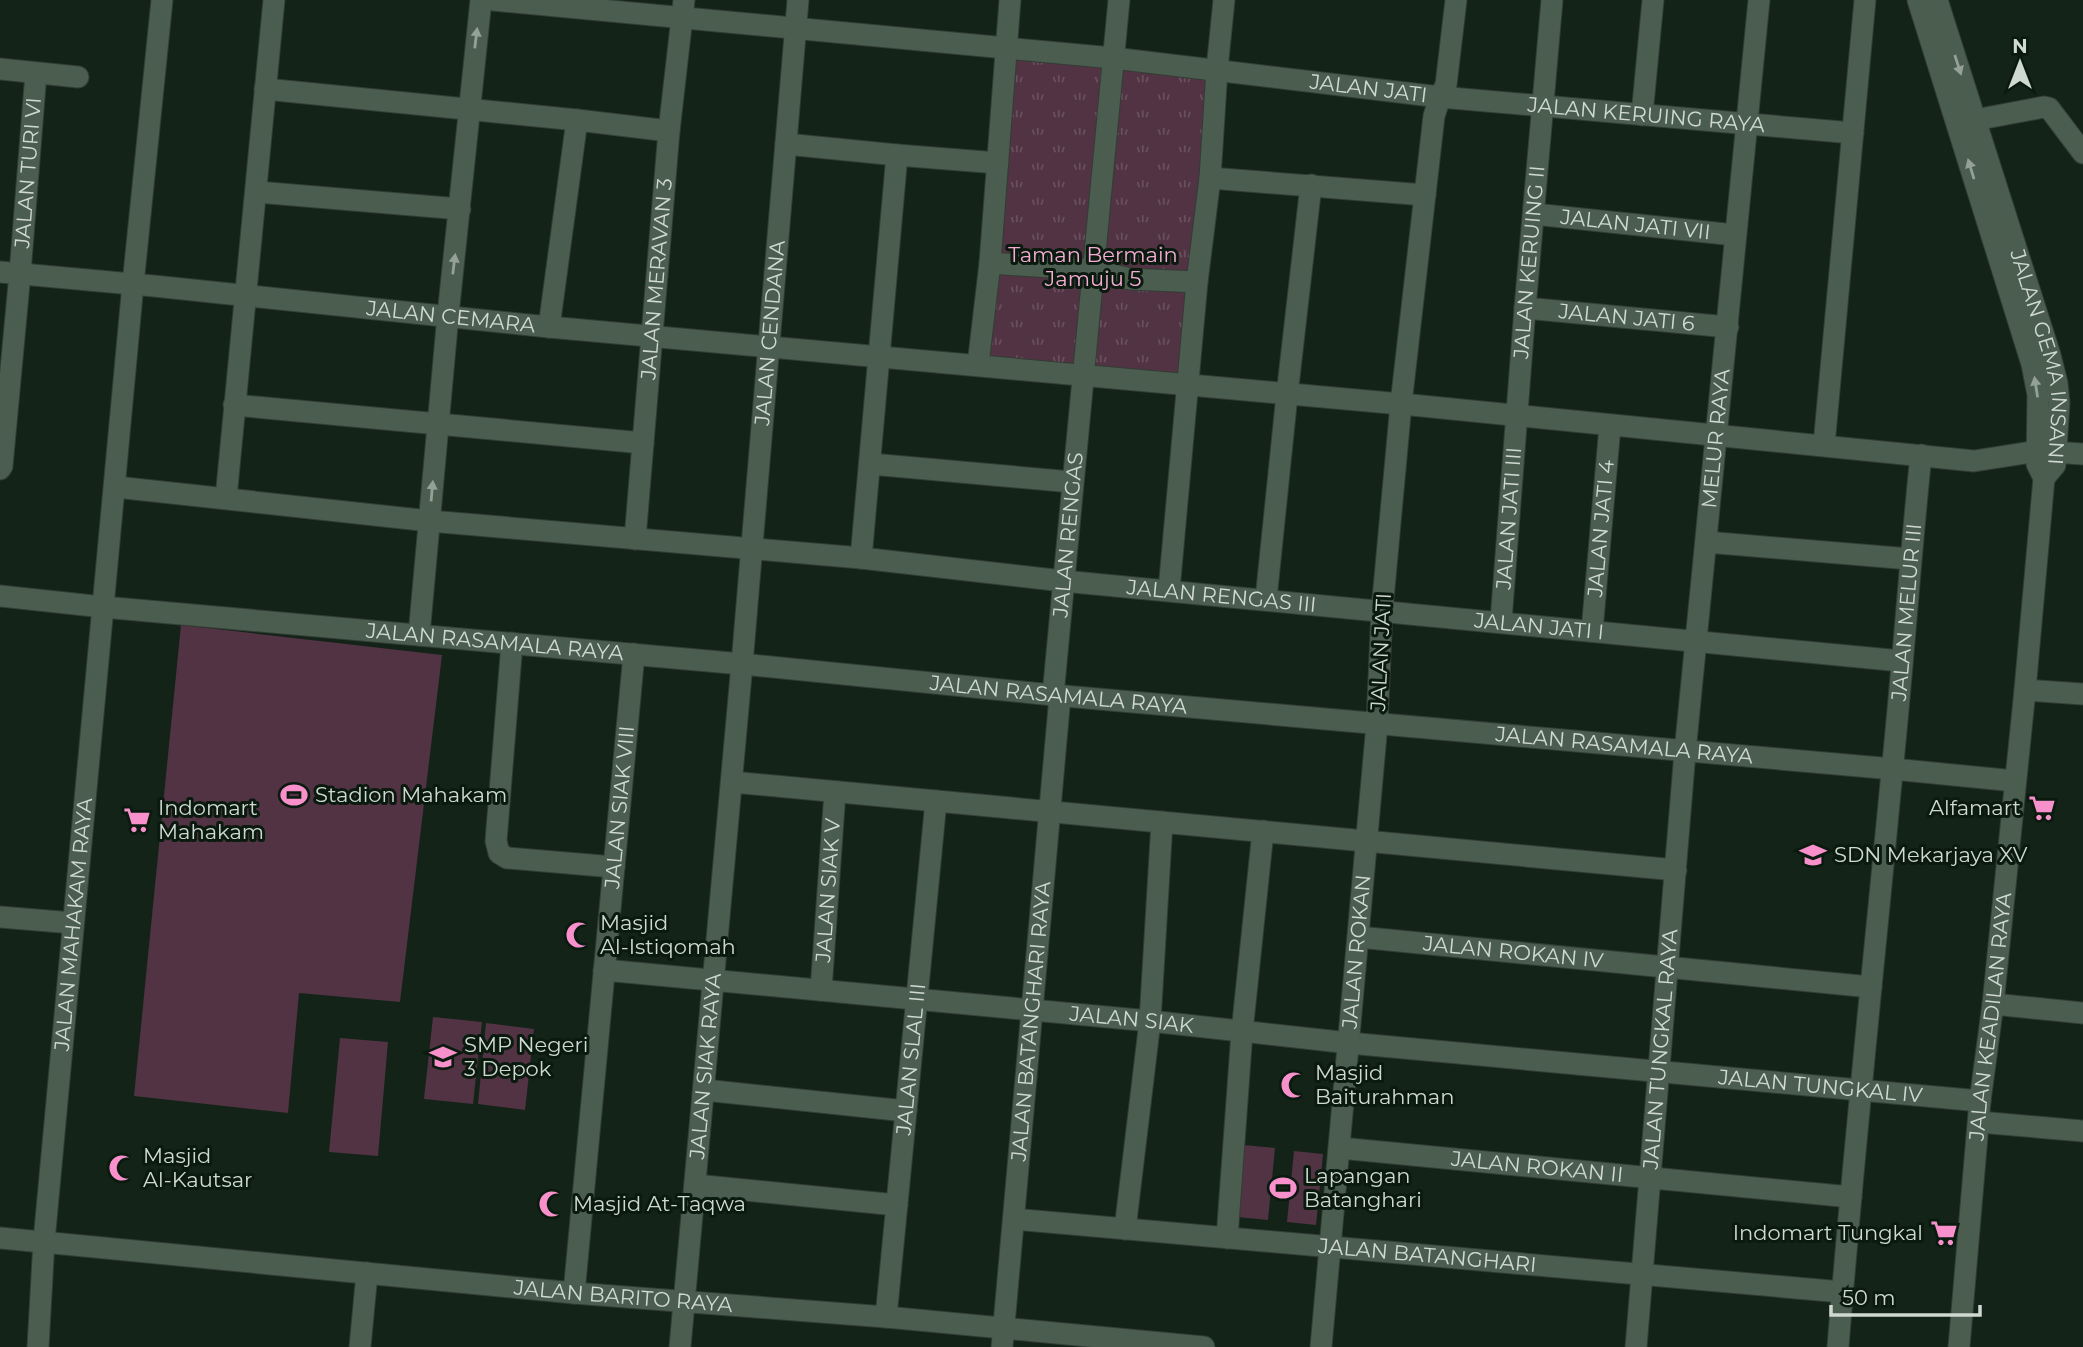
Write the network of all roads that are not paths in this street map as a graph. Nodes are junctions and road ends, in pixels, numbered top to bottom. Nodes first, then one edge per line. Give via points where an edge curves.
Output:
1 (162, 0) edge
2 (274, 0) edge
3 (481, 0) edge
4 (493, 0) edge
5 (798, 0) edge
6 (1010, 0) edge
7 (1119, 0) edge
8 (1224, 0) edge
9 (1456, 0) edge
10 (1552, 0) edge
11 (1653, 0) edge
12 (1759, 0) edge
13 (1865, 0) edge
14 (1918, 0) edge
15 (1937, 0) edge
16 (683, 9) edge
17 (795, 29) junction
18 (1006, 48) junction
19 (1113, 58) junction
20 (0, 69) edge
21 (1217, 69) junction
22 (36, 73) junction
23 (78, 77) dead end
24 (265, 89) junction
25 (1440, 97) junction
26 (1543, 106) junction
27 (468, 109) junction
28 (1642, 115) junction
29 (577, 120) junction
30 (1975, 120) junction
31 (1747, 125) junction
32 (669, 131) junction
33 (1853, 133) junction
34 (786, 144) junction
35 (2083, 153) edge
36 (897, 155) junction
37 (998, 163) junction
38 (1210, 178) junction
39 (1311, 185) junction
40 (257, 192) junction
41 (1425, 195) junction
42 (460, 209) junction
43 (1534, 214) junction
44 (1735, 236) junction
45 (990, 263) junction
46 (1093, 270) junction
47 (10, 273) edge
48 (1197, 282) junction
49 (133, 284) junction
50 (244, 295) junction
51 (1525, 308) junction
52 (448, 315) junction
53 (549, 327) junction
54 (1728, 327) junction
55 (653, 335) junction
56 (769, 346) junction
57 (879, 356) junction
58 (978, 365) junction
59 (1083, 374) junction
60 (1189, 384) junction
61 (1287, 394) junction
62 (1401, 404) junction
63 (234, 405) junction
64 (1516, 416) junction
65 (438, 422) junction
66 (1610, 426) junction
67 (1717, 436) junction
68 (643, 443) junction
69 (1825, 444) junction
70 (2047, 452) junction
71 (2083, 454) edge
72 (1921, 455) junction
73 (871, 464) junction
74 (0, 469) edge
75 (2044, 478) joint
76 (1072, 482) junction
77 (116, 487) junction
78 (226, 498) junction
79 (430, 521) junction
80 (635, 539) junction
81 (1706, 542) junction
82 (752, 549) junction
83 (861, 558) junction
84 (1910, 559) junction
85 (1063, 581) junction
86 (1169, 590) junction
87 (0, 596) edge
88 (1266, 599) junction
89 (103, 607) junction
90 (1382, 610) junction
91 (1501, 621) junction
92 (1592, 631) junction
93 (419, 635) junction
94 (1697, 641) junction
95 (512, 643) junction
96 (634, 654) junction
97 (1901, 661) junction
98 (742, 664) junction
99 (2025, 690) junction
100 (2083, 694) edge
101 (1056, 696) junction
102 (1377, 724) junction
103 (1685, 752) junction
104 (1893, 769) junction
105 (2015, 781) junction
106 (732, 782) junction
107 (835, 792) junction
108 (936, 801) junction
109 (1049, 811) junction
110 (1162, 822) junction
111 (1263, 831) junction
112 (1366, 841) junction
113 (614, 867) junction
114 (1676, 870) junction
115 (0, 916) edge
116 (73, 923) junction
117 (1358, 936) junction
118 (1668, 967) junction
119 (604, 970) junction
120 (714, 980) junction
121 (1871, 987) junction
122 (821, 990) junction
123 (917, 1000) junction
124 (1993, 1004) junction
125 (1032, 1011) junction
126 (2083, 1013) edge
127 (1150, 1021) junction
128 (1242, 1032) junction
129 (1349, 1042) junction
130 (1659, 1070) junction
131 (704, 1090) junction
132 (1861, 1091) junction
133 (906, 1111) junction
134 (1980, 1111) junction
135 (2083, 1130) edge
136 (1340, 1148) junction
137 (1650, 1177) junction
138 (695, 1185) junction
139 (1850, 1197) junction
140 (897, 1205) junction
141 (1013, 1219) junction
142 (1125, 1229) junction
143 (0, 1238) edge
144 (1227, 1238) junction
145 (44, 1241) junction
146 (1331, 1247) junction
147 (367, 1273) junction
148 (1642, 1274) junction
149 (1842, 1292) junction
150 (574, 1293) junction
151 (685, 1301) junction
152 (886, 1317) junction
153 (1002, 1338) edge
154 (38, 1347) edge
155 (359, 1347) edge
156 (680, 1347) edge
157 (1204, 1347) edge
158 (1321, 1347) edge
159 (1636, 1347) edge
160 (1838, 1347) edge
161 (1959, 1347) edge

1 - 49 street, JALAN MAHAKAM RAYA
2 - 24 street
27 -> 3 street
4 - 16 street, JALAN JATI
5 - 17 street, JALAN CENDANA
6 - 18 street
7 - 19 street, JALAN RENGAS
8 - 21 street
9 - 25 street via 1446,85
10 - 26 street, JALAN KERUING II
11 - 28 street
12 - 31 street, MELUR RAYA
13 - 33 street
70 -> 14 street, JALAN GEMA INSANI via 2032,364
15 -> 30 street, JALAN GEMA INSANI
16 - 17 street, JALAN JATI
16 - 32 street, JALAN MERAVAN 3
17 - 18 street, JALAN JATI
17 - 34 street, JALAN CENDANA
18 - 19 street, JALAN JATI
18 - 37 street
19 - 21 street, JALAN JATI
19 - 46 street, JALAN RENGAS
20 - 22 street
21 - 25 street, JALAN JATI
21 - 38 street
22 - 23 street
22 - 47 street, JALAN TURI VI
24 - 27 street
24 - 40 street
25 - 26 street, JALAN KERUING RAYA
25 - 41 street, JALAN JATI
26 - 28 street, JALAN KERUING RAYA
26 - 43 street, JALAN KERUING II
27 - 29 street
27 - 42 street
28 - 31 street, JALAN KERUING RAYA
29 - 32 street
29 - 53 street
30 - 35 street via 2049,108
30 - 70 street, JALAN GEMA INSANI via 2057,383 2059,403
31 - 33 street, JALAN KERUING RAYA
31 - 44 street, MELUR RAYA
32 - 55 street, JALAN MERAVAN 3
33 - 69 street
34 - 36 street
34 - 56 street, JALAN CENDANA
36 - 37 street
36 - 57 street
37 - 45 street
38 - 39 street
38 - 48 street
39 - 41 street
39 - 61 street
40 - 42 street
40 - 50 street
41 - 62 street, JALAN JATI
52 -> 42 street
43 - 44 street, JALAN JATI VII
43 - 51 street, JALAN KERUING II
44 - 54 street, MELUR RAYA
45 - 46 street
45 - 58 street
46 - 48 street via 1130,279
46 - 59 street, JALAN RENGAS
47 - 49 street, JALAN CEMARA
47 - 74 street, JALAN TURI VI
48 - 60 street
49 - 50 street, JALAN CEMARA
49 - 77 street, JALAN MAHAKAM RAYA
50 - 52 street, JALAN CEMARA
50 - 63 street
51 - 54 street, JALAN JATI 6
51 - 64 street, JALAN KERUING II
52 - 53 street, JALAN CEMARA
52 - 65 street
53 - 55 street, JALAN CEMARA
54 - 67 street, MELUR RAYA
55 - 56 street, JALAN CEMARA
55 - 68 street, JALAN MERAVAN 3
56 - 57 street, JALAN CEMARA
56 - 82 street, JALAN CENDANA
57 - 58 street, JALAN CEMARA
57 - 73 street
58 - 59 street, JALAN CEMARA
59 - 60 street, JALAN CEMARA
59 - 76 street, JALAN RENGAS
60 - 61 street, JALAN CEMARA
60 - 86 street
61 - 62 street, JALAN CEMARA
61 - 88 street
62 - 64 street, JALAN CEMARA
62 - 90 street, JALAN JATI
63 - 65 street
63 - 78 street
64 - 66 street, JALAN CEMARA
64 - 91 street, JALAN JATI III
65 - 68 street
79 -> 65 street
66 - 67 street, JALAN CEMARA
66 - 92 street, JALAN JATI 4
67 - 69 street, JALAN CEMARA
67 - 81 street, MELUR RAYA
68 - 80 street, JALAN MERAVAN 3
69 - 72 street, JALAN CEMARA
70 - 71 street, JALAN CEMARA
70 - 72 street, JALAN CEMARA via 1974,461
70 - 75 street, JALAN GEMA INSANI via 2037,464
72 - 84 street, JALAN MELUR III
73 - 76 street
73 - 83 street
75 - 99 street, JALAN KEADILAN RAYA
76 - 85 street, JALAN RENGAS
77 - 78 street, JALAN RENGAS III
77 - 89 street, JALAN MAHAKAM RAYA
78 - 79 street, JALAN RENGAS III
79 - 80 street, JALAN RENGAS III
79 - 93 street
80 - 82 street, JALAN RENGAS III
81 - 84 street
81 - 94 street, MELUR RAYA
82 - 83 street, JALAN RENGAS III
82 - 98 street, JALAN CENDANA
83 - 85 street, JALAN RENGAS III
84 - 97 street, JALAN MELUR III
85 - 86 street, JALAN RENGAS III
85 - 101 street, JALAN RENGAS
86 - 88 street, JALAN RENGAS III
87 - 89 street, JALAN RASAMALA RAYA
88 - 90 street, JALAN RENGAS III
89 - 93 street, JALAN RASAMALA RAYA
89 - 116 street, JALAN MAHAKAM RAYA
90 - 91 street, JALAN JATI I
90 - 102 street, JALAN JATI
91 - 92 street, JALAN JATI I
92 - 94 street, JALAN JATI I
93 - 95 street, JALAN RASAMALA RAYA
94 - 97 street, JALAN JATI I
94 - 103 street, MELUR RAYA
95 - 96 street, JALAN RASAMALA RAYA
95 - 113 street via 496,841 499,853 507,858
96 - 98 street, JALAN RASAMALA RAYA
96 - 113 street, JALAN SIAK VIII
97 - 104 street, JALAN MELUR III
98 - 101 street, JALAN RASAMALA RAYA
98 - 106 street, JALAN SIAK RAYA
99 - 100 street
99 - 105 street, JALAN KEADILAN RAYA
101 - 102 street, JALAN RASAMALA RAYA
101 - 109 street, JALAN BATANGHARI RAYA
102 - 103 street, JALAN RASAMALA RAYA
102 - 112 street, JALAN ROKAN
103 - 104 street, JALAN RASAMALA RAYA
103 - 114 street, JALAN TUNGKAL RAYA
104 - 105 street, JALAN RASAMALA RAYA
104 - 121 street, JALAN MELUR III
105 - 124 street, JALAN KEADILAN RAYA
106 - 107 street
106 - 120 street, JALAN SIAK RAYA
107 - 108 street
107 - 122 street, JALAN SIAK V
108 - 109 street
108 - 123 street, JALAN SLAL III
109 - 110 street
109 - 125 street, JALAN BATANGHARI RAYA
110 - 111 street
110 - 127 street
111 - 112 street
111 - 128 street
112 - 114 street
112 - 117 street, JALAN ROKAN
113 - 119 street, JALAN SIAK VIII
114 - 118 street, JALAN TUNGKAL RAYA
115 - 116 street
116 - 145 street, JALAN MAHAKAM RAYA
117 - 118 street, JALAN ROKAN IV
117 - 129 street, JALAN ROKAN
118 - 121 street, JALAN ROKAN IV
118 - 130 street, JALAN TUNGKAL RAYA
119 - 120 street, JALAN SIAK
119 - 150 street, JALAN SIAK VIII
120 - 122 street, JALAN SIAK
120 - 131 street, JALAN SIAK RAYA
121 - 132 street, JALAN MELUR III
122 - 123 street, JALAN SIAK
123 - 125 street, JALAN SIAK
123 - 133 street, JALAN SLAL III
124 - 126 street
124 - 134 street, JALAN KEADILAN RAYA
125 - 127 street, JALAN SIAK
125 - 141 street, JALAN BATANGHARI RAYA
127 - 128 street, JALAN SIAK
127 - 142 street
128 - 129 street, JALAN SIAK
128 - 144 street
129 - 130 street, JALAN SIAK
129 - 136 street, JALAN ROKAN
130 - 132 street, JALAN TUNGKAL IV
130 - 137 street, JALAN TUNGKAL RAYA
131 - 133 street
131 - 138 street, JALAN SIAK RAYA
132 - 134 street, JALAN TUNGKAL IV
132 - 139 street, JALAN MELUR III
133 - 140 street, JALAN SLAL III
134 - 135 street, JALAN TUNGKAL IV
134 - 161 street, JALAN KEADILAN RAYA
136 - 137 street, JALAN ROKAN II
136 - 146 street, JALAN ROKAN
137 - 139 street, JALAN ROKAN II
137 - 148 street, JALAN TUNGKAL RAYA
138 - 140 street
138 - 151 street, JALAN SIAK RAYA
139 - 149 street, JALAN MELUR III
140 - 152 street, JALAN SLAL III
141 - 142 street, JALAN BATANGHARI
141 - 153 street, JALAN BATANGHARI RAYA
142 - 144 street, JALAN BATANGHARI
143 - 145 street, JALAN BARITO RAYA
144 - 146 street, JALAN BATANGHARI
145 - 147 street, JALAN BARITO RAYA
145 - 154 street, JALAN MAHAKAM RAYA
146 - 148 street, JALAN BATANGHARI
146 - 158 street, JALAN ROKAN
147 - 150 street, JALAN BARITO RAYA
147 - 155 street
148 - 149 street, JALAN BATANGHARI
148 - 159 street, JALAN TUNGKAL RAYA
149 - 160 street, JALAN MELUR III
150 - 151 street, JALAN BARITO RAYA
151 - 152 street, JALAN BARITO RAYA
151 - 156 street, JALAN SIAK RAYA
152 - 153 street, JALAN BARITO RAYA
153 - 157 street, JALAN BARITO RAYA

